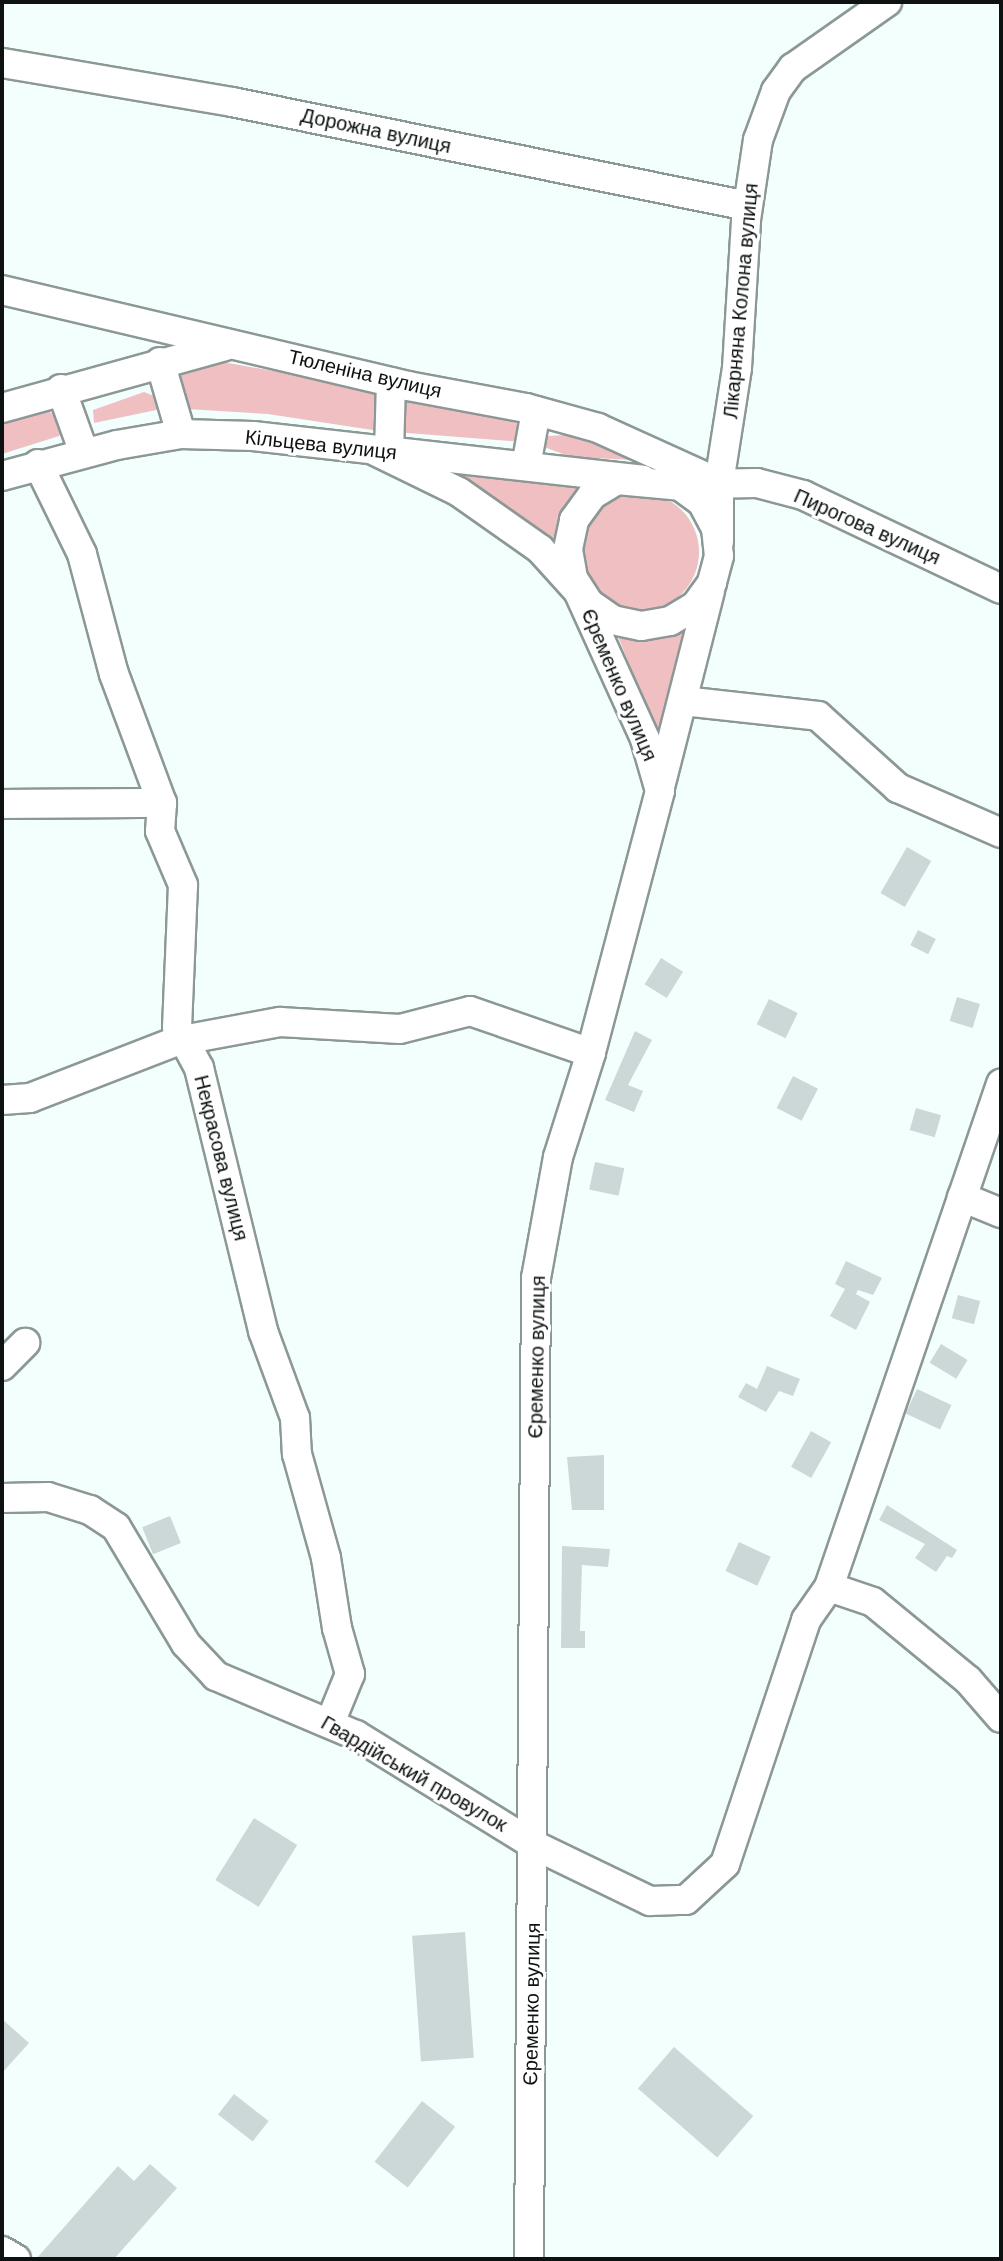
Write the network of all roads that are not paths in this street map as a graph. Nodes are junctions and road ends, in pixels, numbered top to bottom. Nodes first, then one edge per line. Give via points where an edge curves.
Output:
1 (887, 2) edge
2 (2, 63) edge
3 (748, 206) junction
4 (2, 290) edge
5 (231, 344) junction
6 (160, 362) junction
7 (391, 382) junction
8 (61, 389) junction
9 (2, 408) edge
10 (536, 411) junction
11 (181, 434) junction
12 (382, 452) junction
13 (84, 453) junction
14 (38, 464) junction
15 (526, 466) junction
16 (2, 476) edge
17 (643, 480) junction
18 (719, 483) junction
19 (680, 486) junction
20 (719, 542) junction
21 (712, 583) junction
22 (1001, 589) edge
23 (578, 591) junction
24 (683, 701) junction
25 (660, 791) junction
26 (162, 803) junction
27 (2, 804) edge
28 (1001, 833) edge
29 (185, 1040) junction
30 (591, 1053) junction
31 (1001, 1084) edge
32 (2, 1100) edge
33 (962, 1197) junction
34 (1001, 1213) edge
35 (25, 1343) dead end
36 (2, 1366) edge
37 (2, 1498) edge
38 (829, 1587) junction
39 (1001, 1718) edge
40 (330, 1723) junction
41 (534, 1845) junction
42 (2, 2251) edge
43 (16, 2259) edge
44 (529, 2259) edge

1 - 3 street, Лікарняна Колона вулиця via 793,68 776,91 758,140
2 - 3 street, Дорожна вулиця via 232,102
3 - 18 street, Лікарняна Колона вулиця via 737,368
4 - 5 street, Тюленіна вулиця
5 - 6 street
5 - 7 street, Тюленіна вулиця
6 - 8 street
6 - 11 street
7 - 10 street, Тюленіна вулиця
7 - 12 street
8 - 9 street
8 - 13 street
10 - 15 street
10 - 18 street, Тюленіна вулиця via 598,428
11 - 12 street, Кільцева вулиця via 253,436
11 - 13 street, Кільцева вулиця
12 - 15 street, Кільцева вулиця
12 - 23 street, Єременко вулиця via 459,492 540,549
13 - 14 street, Кільцева вулиця
14 - 16 street, Кільцева вулиця
14 - 26 street, Некрасова вулиця via 82,554 114,674
15 - 17 street, Кільцева вулиця
17 - 19 street, Кільцева вулиця
17 - 23 street, Кільцева вулиця via 604,486 574,520 568,549
18 - 19 street, Пирогова вулиця
18 - 20 street, Лікарняна Колона вулиця
18 - 22 street, Пирогова вулиця via 757,483 803,495
19 - 20 street via 710,514
20 - 21 street
21 - 23 street via 683,615 641,626 613,620
21 - 24 street
23 - 25 street, Єременко вулиця via 645,739
24 - 25 street
24 - 28 street via 818,716 898,788
25 - 30 street, Єременко вулиця
26 - 27 street
26 - 29 street, Некрасова вулиця via 160,831 183,885 177,1027
29 - 30 street via 280,1022 400,1029 470,1011
29 - 32 street via 30,1098
29 - 40 street, Некрасова вулиця via 199,1068 263,1331 295,1418 297,1454 326,1558 350,1674
30 - 41 street, Єременко вулиця via 558,1157 536,1278
31 - 33 street, Гвардійський провулок
33 - 34 street
33 - 38 street, Гвардійський провулок
35 - 36 street
37 - 40 street, Гвардійський провулок via 48,1497 90,1510 116,1527 186,1644 216,1676
38 - 39 street via 873,1602 968,1680
38 - 41 street, Гвардійський провулок via 806,1620 725,1864 686,1900 650,1901
40 - 41 street, Гвардійський провулок
41 - 44 street, Єременко вулиця
42 - 43 street

